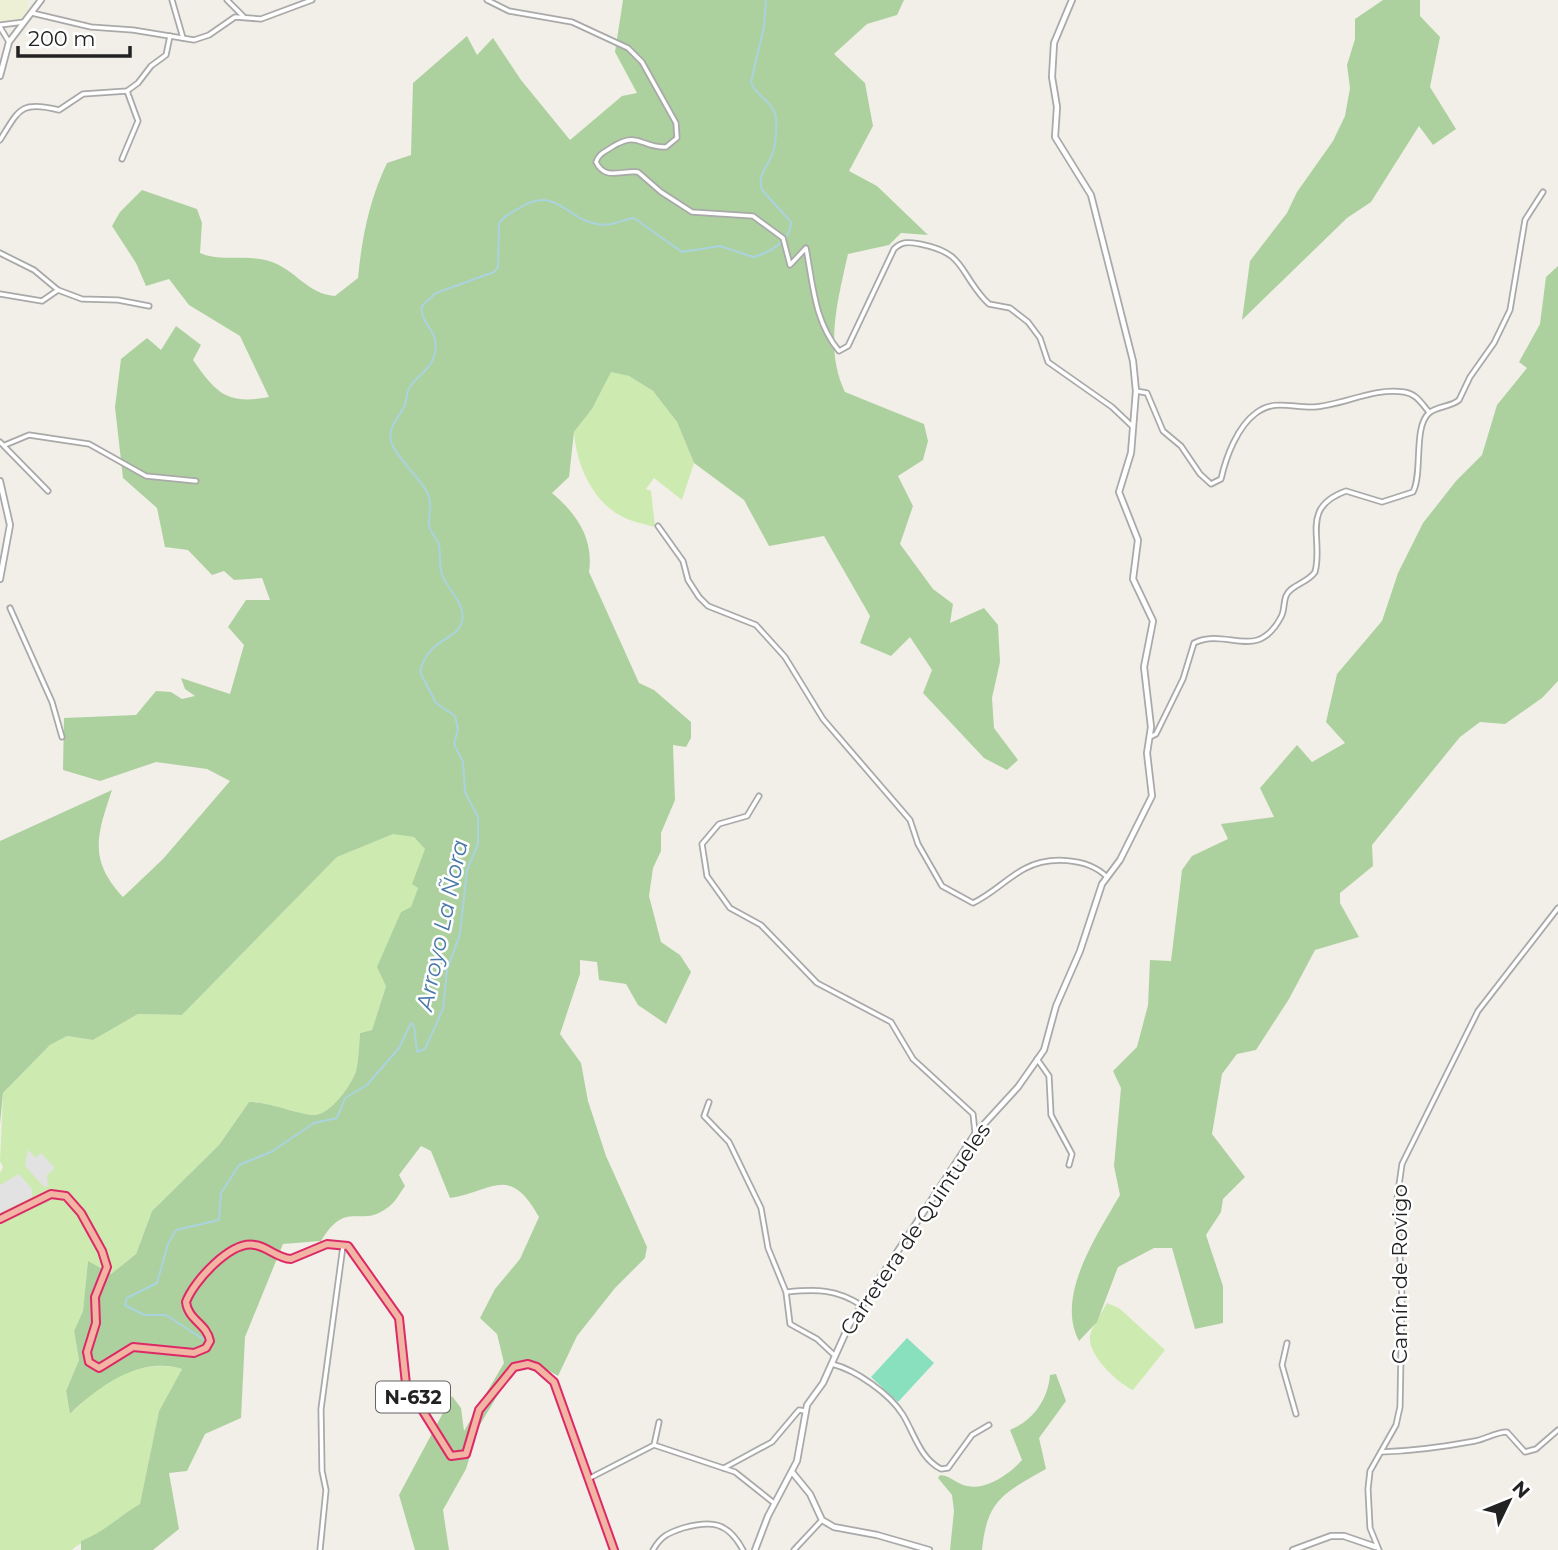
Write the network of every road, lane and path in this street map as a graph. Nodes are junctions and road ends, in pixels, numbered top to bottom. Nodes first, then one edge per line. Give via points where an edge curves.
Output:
1 (41, 0) edge
2 (172, 0) edge
3 (227, 0) edge
4 (312, 0) edge
5 (487, 0) edge
6 (1072, 0) edge
7 (32, 13) junction
8 (243, 16) junction
9 (24, 22) junction
10 (0, 26) edge
11 (170, 36) junction
12 (183, 38) junction
13 (9, 42) junction
14 (0, 76) edge
15 (127, 91) junction
16 (0, 140) edge
17 (122, 159) dead end
18 (1544, 192) dead end
19 (0, 253) edge
20 (58, 290) junction
21 (0, 294) edge
22 (149, 306) dead end
23 (1136, 391) junction
24 (1429, 412) junction
25 (1132, 426) junction
26 (0, 442) edge
27 (5, 445) junction
28 (0, 481) edge
29 (195, 481) dead end
30 (48, 491) dead end
31 (658, 526) dead end
32 (2, 566) edge
33 (0, 579) edge
34 (10, 608) dead end
35 (62, 737) dead end
36 (1150, 737) junction
37 (759, 796) dead end
38 (1107, 877) junction
39 (1558, 908) edge
40 (1037, 1059) junction
41 (709, 1102) dead end
42 (975, 1134) junction
43 (1069, 1165) dead end
44 (0, 1219) edge
45 (344, 1244) junction
46 (786, 1292) junction
47 (861, 1305) junction
48 (1287, 1343) dead end
49 (833, 1354) junction
50 (830, 1364) junction
51 (805, 1411) junction
52 (1296, 1414) dead end
53 (660, 1422) dead end
54 (989, 1425) dead end
55 (1558, 1430) edge
56 (654, 1445) junction
57 (1381, 1452) junction
58 (724, 1468) junction
59 (792, 1472) junction
60 (589, 1478) junction
61 (774, 1503) junction
62 (822, 1520) junction
63 (1378, 1548) edge
64 (320, 1550) edge
65 (614, 1550) edge
66 (653, 1550) edge
67 (743, 1550) edge
68 (755, 1550) edge
69 (794, 1550) edge
70 (929, 1550) edge
71 (1293, 1550) edge

1 - 7 street
2 - 12 street
3 - 8 street
4 - 8 street via 261,19
5 - 25 street via 509,11 572,22 615,40 642,62 676,123 677,138 669,146 657,147 637,139 622,140 596,162 612,175 638,172 692,212 749,215 784,240 790,265 807,250 821,321 839,351 846,350 855,335 894,249 909,242 928,246 951,254 989,304 1010,308 1035,329 1048,362
6 - 23 street, Carretera de Quintueles via 1054,43 1055,137 1091,195 1130,342
7 - 9 street
7 - 11 street via 91,27
8 - 12 street via 203,38
9 - 10 street
9 - 13 street
10 - 13 street
11 - 12 street
11 - 15 street via 166,55
13 - 14 street
15 - 16 street via 83,94 59,110 31,106 18,111
15 - 17 street via 138,121
18 - 24 street via 1525,220 1510,310 1494,343 1460,400
19 - 20 street via 34,270
20 - 21 street via 42,301
20 - 22 street via 82,299
23 - 24 street via 1147,393 1163,431 1212,484 1221,479 1245,424 1276,404 1330,405 1403,392 1415,395
23 - 25 street, Carretera de Quintueles
24 - 36 street via 1417,454 1419,471 1413,492 1382,502 1346,491 1323,507 1315,527 1315,572 1288,593 1278,623 1256,642 1194,643 1179,689 1156,734
25 - 36 street, Carretera de Quintueles via 1131,453 1119,492 1138,540 1133,579 1153,621 1144,667
26 - 27 street
27 - 29 street via 29,435 89,444 143,474
27 - 30 street
28 - 32 street via 10,525
31 - 38 street via 708,606 750,620 785,657 823,719 910,820 942,886 973,903 1026,868 1051,861 1083,863
32 - 33 street
34 - 35 street via 52,702
36 - 38 street, Carretera de Quintueles via 1150,803
37 - 42 street via 747,817 719,824 702,844 706,872 716,892 734,911 761,925 817,983 894,1024 913,1059 973,1114
38 - 40 street, Carretera de Quintueles via 1056,1006 1048,1041
39 - 57 street, Camín de Rovigo via 1478,1011 1402,1164 1396,1199 1402,1298 1400,1407
40 - 42 street, Carretera de Quintueles
40 - 43 street via 1049,1076 1051,1115 1072,1154
41 - 46 street via 704,1115 729,1142 761,1208 768,1248
42 - 47 street, Carretera de Quintueles
44 - 45 highway via 51,1194 66,1196 81,1213 107,1267 95,1297 96,1323 87,1352 94,1367 106,1365 133,1347 201,1351 210,1341 209,1334 190,1315 186,1302 228,1252 241,1245 254,1244 291,1259 327,1244
45 - 60 highway, N-632 via 354,1251 399,1318 406,1384 451,1456 466,1454 479,1410 514,1367 528,1364 554,1382
45 - 64 street via 321,1409 321,1471 326,1490
46 - 47 street via 829,1291
46 - 49 street via 790,1324
47 - 49 street, Carretera de Quintueles
48 - 52 street via 1282,1365
49 - 50 street, Carretera de Quintueles
50 - 51 street, Carretera de Quintueles
50 - 54 street via 888,1398 928,1459 942,1469 948,1468 972,1434
51 - 58 street via 799,1410 772,1442
51 - 59 street, Carretera de Quintueles
53 - 56 street
55 - 57 street via 1536,1449 1525,1452 1507,1432 1447,1446
56 - 58 street
56 - 60 street
57 - 63 street, Camín de Rovigo via 1370,1471 1368,1489 1370,1528
58 - 61 street
59 - 61 street, Carretera de Quintueles
59 - 62 street via 810,1494
60 - 65 highway, N-632
61 - 68 street, Carretera de Quintueles
62 - 69 street
62 - 70 street via 834,1527
63 - 71 street via 1331,1536
66 - 67 street via 664,1535 707,1522 732,1532

